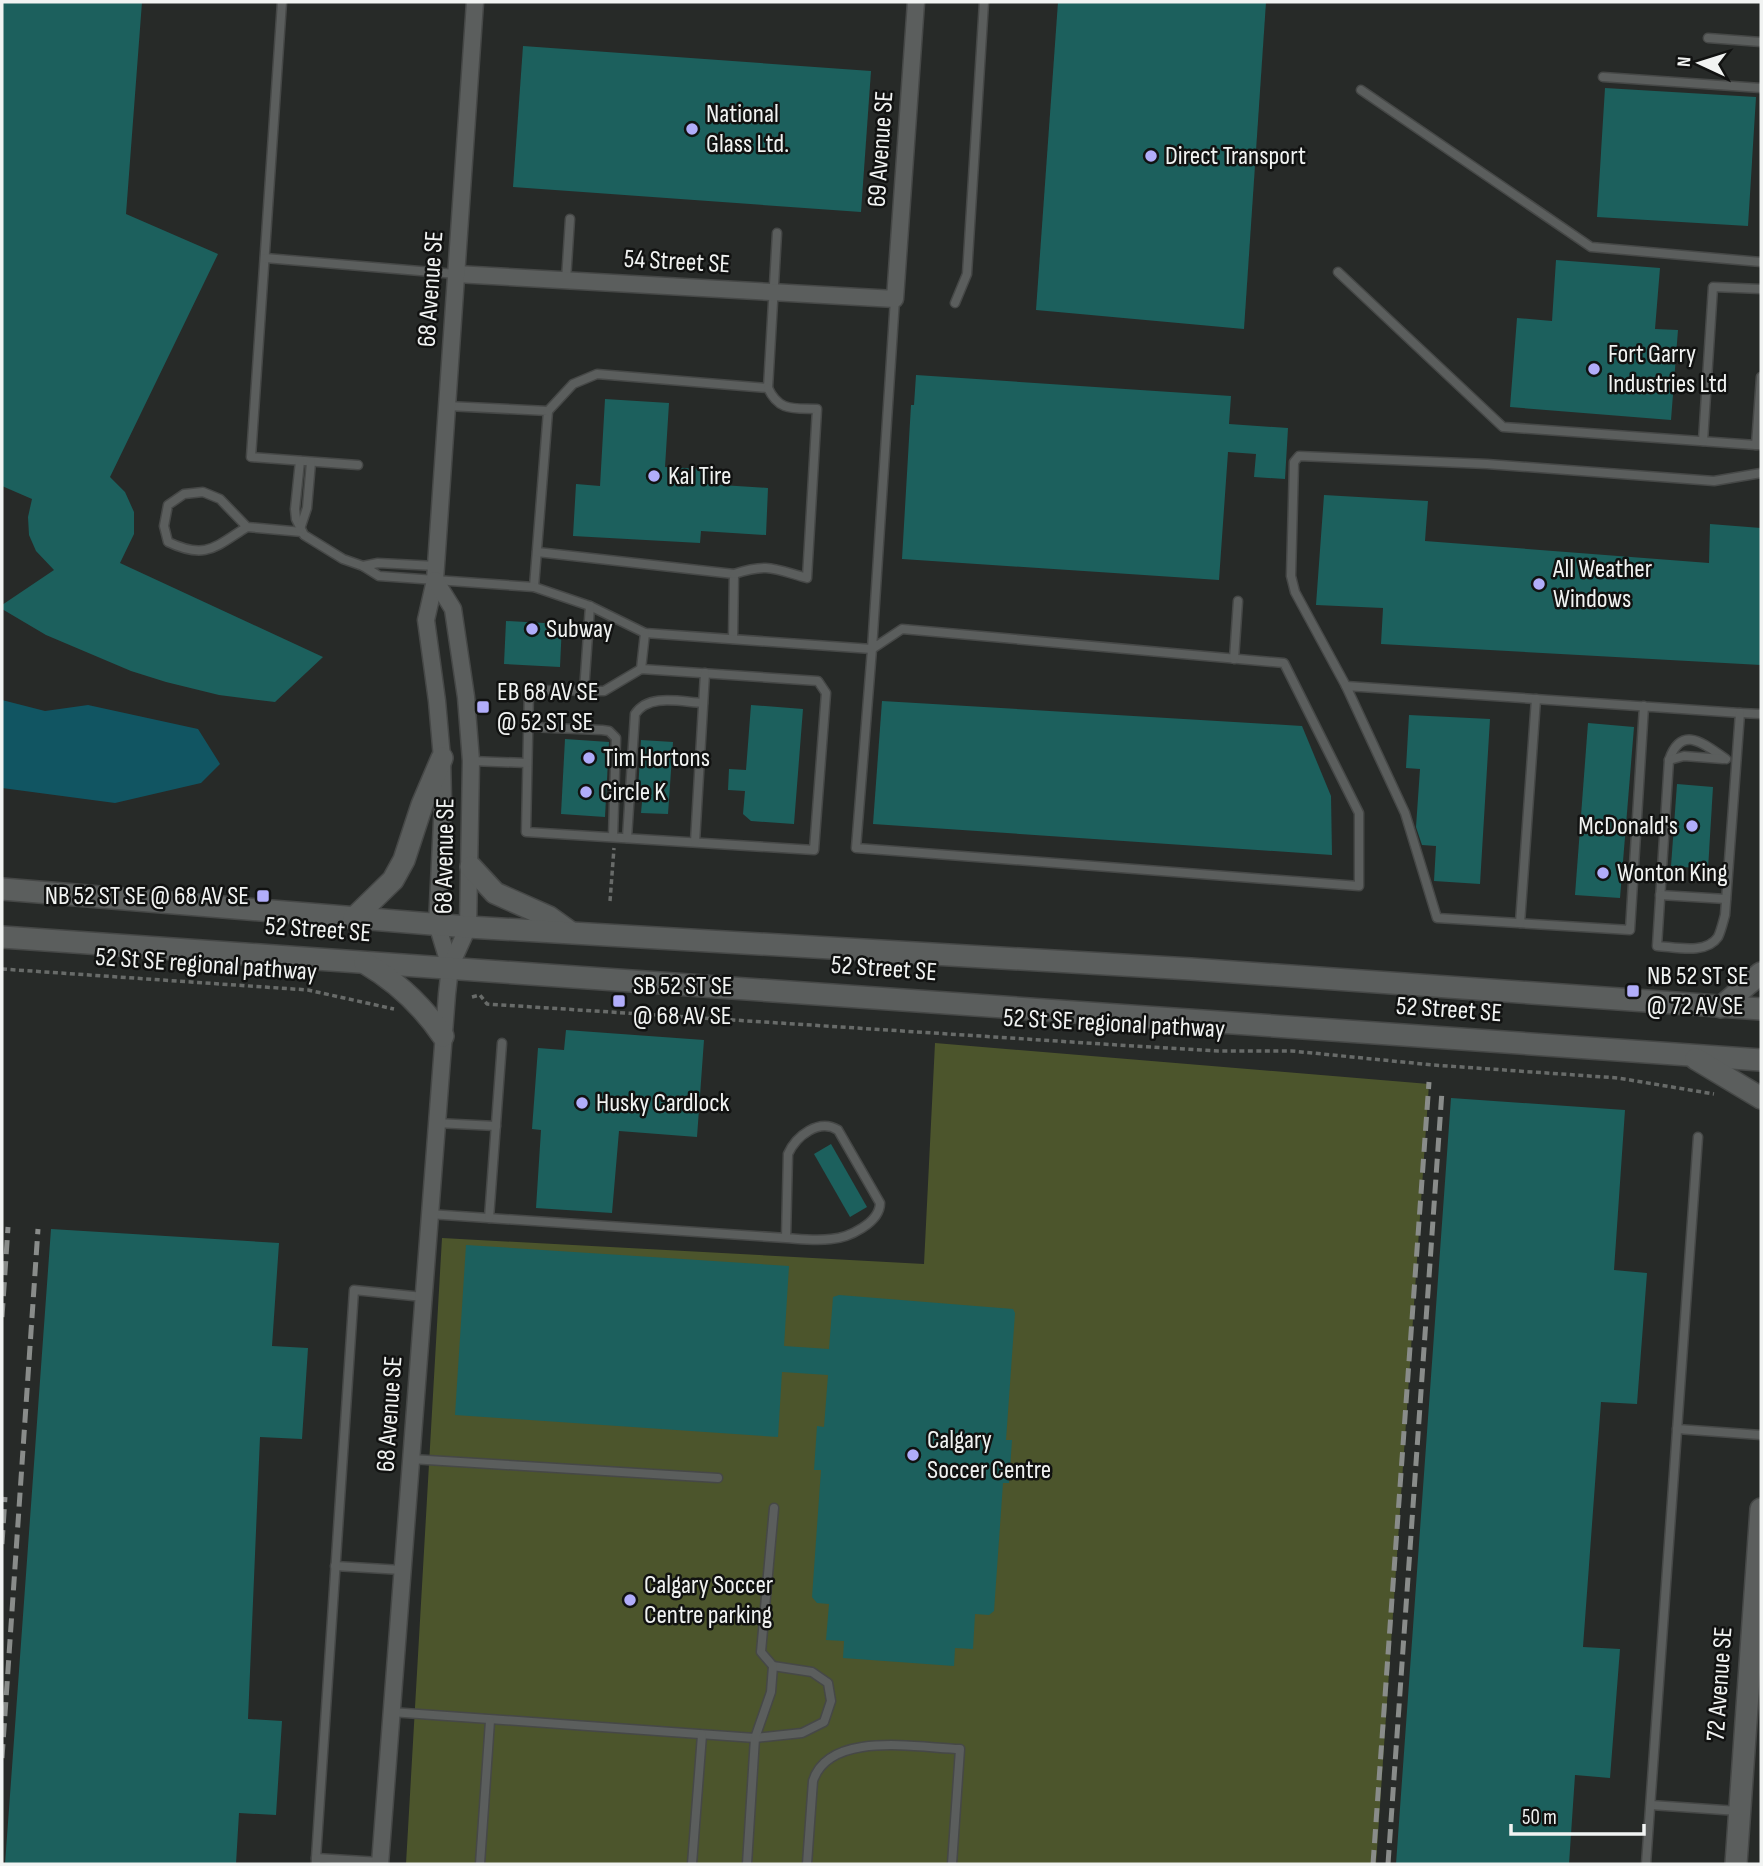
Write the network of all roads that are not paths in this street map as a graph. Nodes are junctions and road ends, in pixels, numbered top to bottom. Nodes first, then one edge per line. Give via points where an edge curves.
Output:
1 (282, 2) edge
2 (475, 2) edge
3 (916, 2) edge
4 (984, 2) edge
5 (1708, 38) dead end
6 (1761, 42) edge
7 (1603, 77) dead end
8 (1761, 89) edge
9 (1361, 90) dead end
10 (570, 219) dead end
11 (777, 233) dead end
12 (265, 258) junction
13 (1761, 262) edge
14 (1338, 272) dead end
15 (456, 274) junction
16 (566, 280) junction
17 (1761, 289) edge
18 (772, 292) junction
19 (895, 299) junction
20 (955, 303) dead end
21 (1761, 377) edge
22 (768, 388) junction
23 (447, 406) junction
24 (548, 411) junction
25 (1703, 441) junction
26 (1759, 445) edge
27 (300, 461) junction
28 (311, 462) junction
29 (358, 466) dead end
30 (1761, 473) edge
31 (247, 527) junction
32 (301, 531) junction
33 (537, 552) junction
34 (363, 566) junction
35 (436, 573) junction
36 (734, 574) junction
37 (534, 587) junction
38 (1238, 601) dead end
39 (590, 606) junction
40 (645, 633) junction
41 (733, 639) junction
42 (873, 649) junction
43 (1234, 659) junction
44 (640, 669) junction
45 (705, 673) junction
46 (1346, 686) junction
47 (584, 691) junction
48 (1536, 699) junction
49 (704, 704) junction
50 (1644, 706) junction
51 (1740, 713) junction
52 (1761, 714) edge
53 (528, 727) junction
54 (442, 758) junction
55 (1669, 760) junction
56 (1726, 760) junction
57 (471, 761) junction
58 (1737, 761) junction
59 (527, 763) junction
60 (614, 837) junction
61 (627, 838) junction
62 (695, 842) junction
63 (471, 867) junction
64 (2, 889) edge
65 (1660, 895) junction
66 (1726, 899) junction
67 (354, 918) junction
68 (1520, 923) junction
69 (437, 924) junction
70 (468, 927) junction
71 (570, 932) junction
72 (2, 937) edge
73 (363, 962) junction
74 (450, 967) junction
75 (1761, 973) edge
76 (1721, 1007) junction
77 (1761, 1009) edge
78 (443, 1036) junction
79 (502, 1043) dead end
80 (1688, 1055) junction
81 (1761, 1060) edge
82 (1761, 1098) edge
83 (436, 1123) junction
84 (496, 1126) junction
85 (1698, 1137) dead end
86 (429, 1214) junction
87 (489, 1218) junction
88 (786, 1238) junction
89 (423, 1297) junction
90 (1677, 1429) junction
91 (1761, 1435) edge
92 (411, 1459) junction
93 (718, 1478) dead end
94 (774, 1508) dead end
95 (1761, 1509) edge
96 (335, 1566) junction
97 (402, 1570) junction
98 (773, 1666) junction
99 (391, 1712) junction
100 (490, 1721) junction
101 (702, 1735) junction
102 (755, 1738) junction
103 (1650, 1805) junction
104 (1739, 1811) junction
105 (316, 1861) edge
106 (380, 1863) edge
107 (480, 1864) edge
108 (692, 1864) edge
109 (747, 1864) edge
110 (807, 1864) edge
111 (952, 1864) edge
112 (1646, 1864) edge
113 (1736, 1864) edge

1 - 12 lane
2 - 15 street, 68 Avenue SE
3 - 19 street, 69 Avenue SE
4 - 20 lane via 967,274
5 - 6 lane
7 - 8 lane
9 - 13 lane via 1591,247
10 - 16 lane
11 - 18 lane
12 - 15 lane
12 - 27 lane via 251,457
14 - 25 lane via 1503,426
15 - 16 street, 54 Street SE
15 - 23 street, 68 Avenue SE
16 - 18 street, 54 Street SE
17 - 25 lane via 1713,287
18 - 19 street, 54 Street SE
18 - 22 lane
19 - 42 lane
21 - 26 lane
22 - 24 lane via 597,374 573,383
22 - 36 lane via 774,401 785,407 817,409 807,578 768,567
23 - 24 lane
23 - 35 street, 68 Avenue SE
24 - 33 lane
25 - 26 lane
27 - 28 lane
27 - 32 lane via 295,509
28 - 29 lane
28 - 32 lane
30 - 46 lane via 1714,481 1299,456 1294,462 1291,576 1295,592
31 - 31 lane via 220,499 203,492 184,494 168,505 164,526 168,542 185,550 206,551
31 - 32 lane
32 - 34 lane via 331,553
33 - 36 lane
33 - 37 lane
34 - 35 lane via 378,563
34 - 35 lane via 379,576
35 - 37 lane
35 - 54 street, 68 Avenue SE via 425,620
35 - 57 street, 68 Avenue SE via 453,609
36 - 41 lane
37 - 39 lane
38 - 43 lane
39 - 40 lane
39 - 47 lane
40 - 41 lane
40 - 44 lane
41 - 42 lane
42 - 43 lane via 902,629
42 - 43 lane via 856,848 1359,886 1359,813 1284,663
44 - 45 lane
44 - 47 lane via 604,691
45 - 49 lane
45 - 62 lane via 818,681 826,693 814,850
46 - 48 lane
46 - 68 lane via 1405,813 1437,918
47 - 53 lane via 529,690
48 - 50 lane
48 - 68 lane
49 - 61 lane via 650,701 635,714
49 - 62 lane
50 - 51 lane
50 - 68 lane via 1630,930
51 - 52 lane
51 - 58 lane
53 - 59 lane
53 - 60 lane via 603,730 616,738
54 - 67 main road via 404,860 393,880
54 - 69 street, 68 Avenue SE
55 - 56 lane via 1684,756
55 - 56 lane via 1676,745 1689,739
55 - 65 lane
56 - 58 lane
57 - 59 lane
57 - 63 street, 68 Avenue SE
58 - 66 lane
59 - 60 lane via 526,832
60 - 61 lane
61 - 62 lane
63 - 70 street, 68 Avenue SE
63 - 71 main road via 495,893 549,917
64 - 67 main road, 52 Street SE
65 - 66 lane
65 - 66 lane via 1657,946 1707,946 1717,937
67 - 69 main road, 52 Street SE
69 - 70 main road, 52 Street SE
69 - 74 street, 68 Avenue SE
70 - 71 main road, 52 Street SE
70 - 74 street, 68 Avenue SE
71 - 76 main road, 52 Street SE
72 - 73 main road, 52 Street SE
73 - 74 main road, 52 Street SE
73 - 78 main road via 389,977
74 - 78 street, 68 Avenue SE
74 - 80 main road, 52 Street SE
75 - 76 main road
76 - 77 main road, 52 Street SE
78 - 83 street, 68 Avenue SE
79 - 84 lane
80 - 81 main road, 52 Street SE
80 - 82 main road
83 - 84 lane
83 - 86 street, 68 Avenue SE
84 - 87 lane
85 - 90 lane
86 - 87 lane
86 - 89 street, 68 Avenue SE
87 - 88 lane
88 - 88 lane via 840,1238 876,1218 880,1211 880,1203 838,1130 829,1124 793,1143 788,1154
89 - 92 street, 68 Avenue SE
89 - 96 lane via 354,1290
90 - 91 lane
90 - 103 lane
92 - 93 lane
92 - 97 street, 68 Avenue SE
94 - 98 lane via 761,1652
95 - 104 main road, 72 Avenue SE
96 - 97 lane
96 - 105 lane
97 - 99 street, 68 Avenue SE
98 - 102 lane via 771,1692
98 - 102 lane via 812,1672 828,1683 831,1701 824,1722 802,1733
99 - 100 lane
99 - 106 street, 68 Avenue SE
100 - 101 lane
100 - 107 lane
101 - 102 lane
101 - 108 lane
102 - 109 lane
103 - 104 lane
103 - 112 lane
104 - 113 main road, 72 Avenue SE
105 - 106 lane
110 - 111 lane via 817,1768 829,1758 864,1745 960,1749

